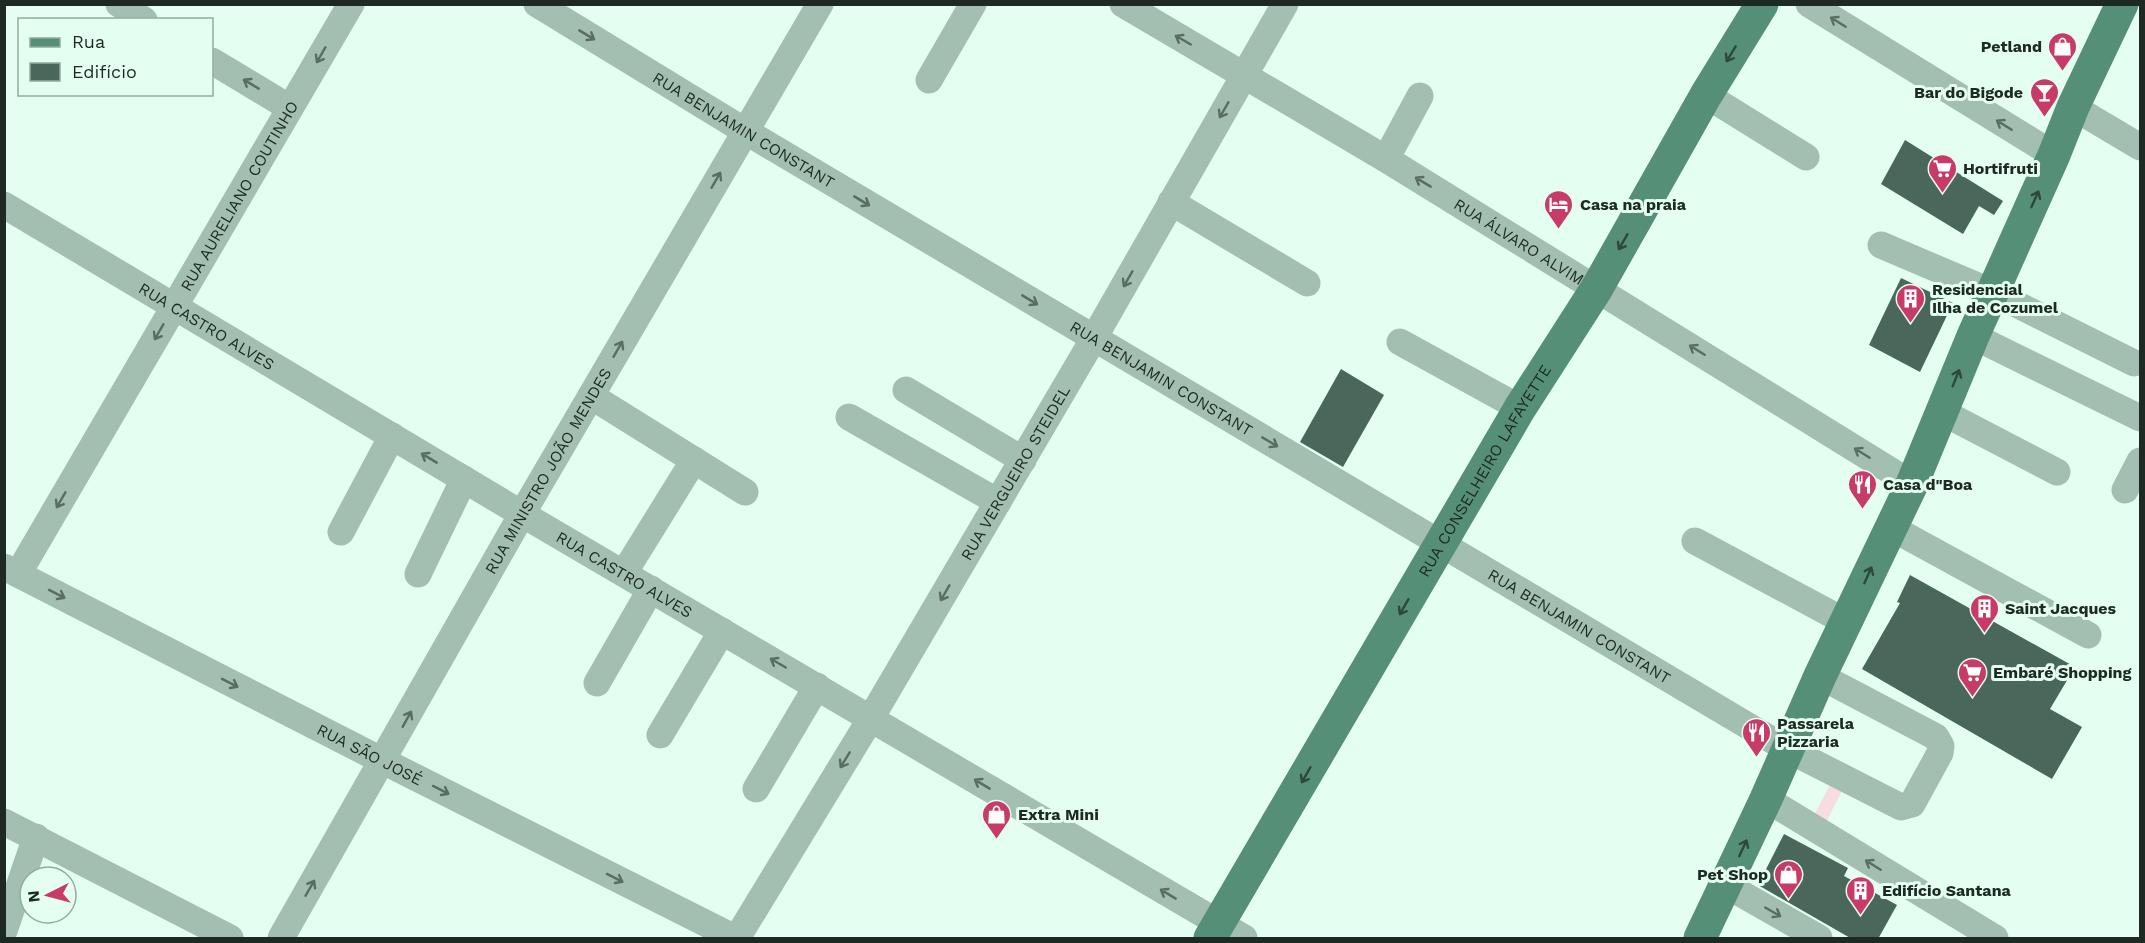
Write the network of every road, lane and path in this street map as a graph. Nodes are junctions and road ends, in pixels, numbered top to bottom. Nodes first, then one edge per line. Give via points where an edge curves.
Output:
1 (119, 4) edge
2 (351, 4) edge
3 (537, 4) edge
4 (820, 4) edge
5 (973, 4) edge
6 (1123, 4) edge
7 (1285, 4) edge
8 (1762, 4) edge
9 (1809, 4) edge
10 (2122, 4) edge
11 (141, 18) edge
12 (213, 62) edge
13 (1244, 75) junction
14 (928, 80) dead end
15 (1706, 95) junction
16 (1420, 96) dead end
17 (290, 108) junction
18 (2073, 108) junction
19 (745, 131) junction
20 (2140, 147) edge
21 (2054, 155) junction
22 (1806, 157) dead end
23 (1386, 159) junction
24 (1172, 202) junction
25 (4, 205) edge
26 (1881, 245) dead end
27 (1307, 283) dead end
28 (1597, 288) junction
29 (1994, 293) junction
30 (175, 306) junction
31 (1973, 336) junction
32 (1094, 338) junction
33 (1400, 342) dead end
34 (2134, 363) dead end
35 (906, 390) dead end
36 (591, 396) junction
37 (1520, 408) junction
38 (1942, 412) junction
39 (849, 417) dead end
40 (2140, 418) edge
41 (392, 436) junction
42 (694, 460) junction
43 (1023, 460) junction
44 (2140, 461) edge
45 (2057, 472) dead end
46 (464, 479) junction
47 (1912, 484) junction
48 (2126, 490) dead end
49 (745, 492) dead end
50 (998, 502) junction
51 (522, 514) junction
52 (1890, 527) junction
53 (341, 532) dead end
54 (1695, 541) dead end
55 (1441, 544) junction
56 (11, 570) edge
57 (624, 573) junction
58 (418, 574) dead end
59 (651, 589) junction
60 (1846, 622) junction
61 (722, 631) junction
62 (2088, 635) dead end
63 (1820, 676) junction
64 (597, 683) dead end
65 (817, 686) junction
66 (871, 718) junction
67 (660, 735) dead end
68 (1786, 749) junction
69 (383, 761) junction
70 (756, 789) dead end
71 (1766, 799) junction
72 (4, 822) edge
73 (36, 837) junction
74 (1726, 885) junction
75 (4, 931) edge
76 (1224, 934) edge
77 (230, 939) edge
78 (281, 939) edge
79 (736, 939) edge
80 (1701, 939) edge
81 (1820, 939) edge
82 (1995, 939) edge

1 - 11 street
2 -> 17 street, RUA AURELIANO COUTINHO
3 -> 19 street, RUA BENJAMIN CONSTANT
4 - 19 street, RUA MINISTRO JOÃO MENDES
5 - 14 street
13 -> 6 street, RUA ÁLVARO ALVIM
7 - 13 street, RUA VERGUEIRO STEIDEL
8 -> 15 main road, RUA CONSELHEIRO LAFAYETTE
21 -> 9 street
10 - 18 main road
17 -> 12 street
13 - 23 street, RUA ÁLVARO ALVIM
13 -> 24 street, RUA VERGUEIRO STEIDEL
15 - 22 street
15 -> 28 main road, RUA CONSELHEIRO LAFAYETTE
16 - 23 street
17 - 30 street, RUA AURELIANO COUTINHO
18 - 20 street
18 - 21 main road
19 -> 32 street, RUA BENJAMIN CONSTANT
36 -> 19 street, RUA MINISTRO JOÃO MENDES
29 -> 21 main road
28 -> 23 street, RUA ÁLVARO ALVIM
24 - 27 street
24 -> 32 street, RUA VERGUEIRO STEIDEL
25 - 30 street, RUA CASTRO ALVES
26 - 29 street
28 - 37 main road, RUA CONSELHEIRO LAFAYETTE
47 -> 28 street, RUA ÁLVARO ALVIM
29 - 31 main road
29 - 34 street
30 - 41 street, RUA CASTRO ALVES
30 -> 56 street, RUA AURELIANO COUTINHO
38 -> 31 main road
31 - 40 street
32 - 43 street, RUA VERGUEIRO STEIDEL
32 -> 55 street, RUA BENJAMIN CONSTANT
33 - 37 street
35 - 43 street
36 - 42 street
36 - 51 street, RUA MINISTRO JOÃO MENDES
37 - 55 main road, RUA CONSELHEIRO LAFAYETTE
38 - 45 street
38 - 47 main road
39 - 50 street
46 -> 41 street, RUA CASTRO ALVES
41 - 53 street
42 - 49 street
42 - 57 street
43 - 50 street, RUA VERGUEIRO STEIDEL
44 - 48 street
46 - 51 street, RUA CASTRO ALVES
46 - 58 street
47 - 52 main road
50 -> 66 street, RUA VERGUEIRO STEIDEL
51 - 57 street, RUA CASTRO ALVES
69 -> 51 street, RUA MINISTRO JOÃO MENDES
60 -> 52 main road
52 - 62 street
54 - 60 street
55 - 68 street, RUA BENJAMIN CONSTANT
55 -> 76 main road, RUA CONSELHEIRO LAFAYETTE
56 -> 69 street, RUA SÃO JOSÉ
57 - 59 street, RUA CASTRO ALVES
59 - 61 street, RUA CASTRO ALVES
59 - 64 street
60 - 63 main road
65 -> 61 street, RUA CASTRO ALVES
61 - 67 street
63 - 68 main road
63 - 68 street, RUA BENJAMIN CONSTANT via 1936,736 1940,753 1912,804 1901,807
65 - 66 street, RUA CASTRO ALVES
65 - 70 street
76 -> 66 street, RUA CASTRO ALVES
66 -> 79 street, RUA VERGUEIRO STEIDEL
68 - 71 main road
78 -> 69 street, RUA MINISTRO JOÃO MENDES
69 -> 79 street, RUA SÃO JOSÉ
74 -> 71 main road
82 -> 71 street
72 - 73 street
73 - 75 street
73 - 77 street
74 - 80 main road
74 -> 81 street

